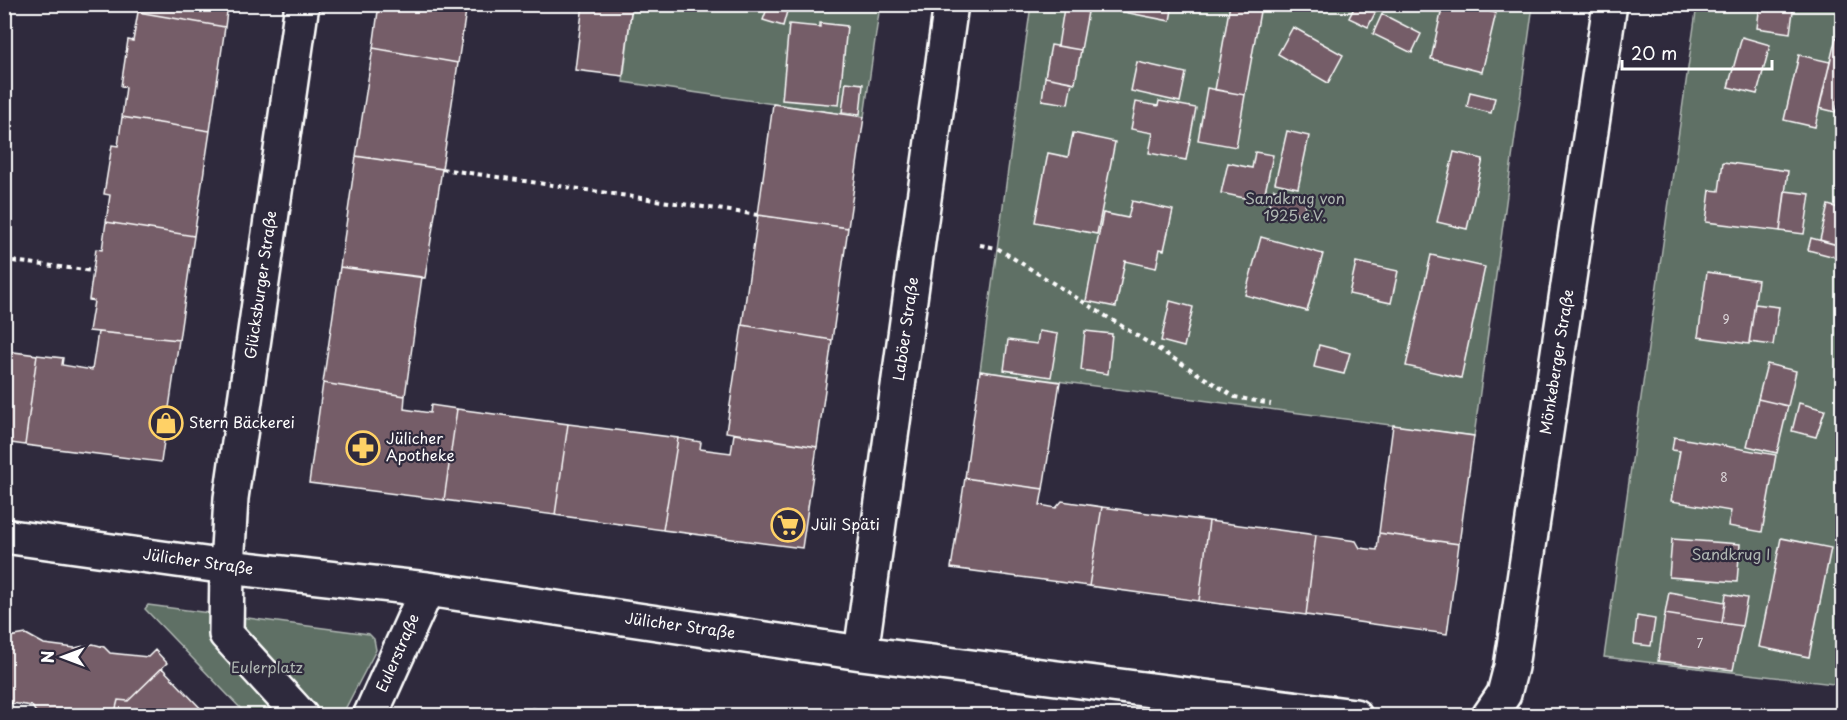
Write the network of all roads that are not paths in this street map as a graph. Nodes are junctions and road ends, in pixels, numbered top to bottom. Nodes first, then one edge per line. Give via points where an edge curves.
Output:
1 (302, 4) edge
2 (951, 4) edge
3 (1610, 4) edge
4 (4, 536) edge
5 (226, 567) junction
6 (427, 589) junction
7 (861, 653) junction
8 (1490, 715) edge
9 (301, 716) edge
10 (370, 716) edge
11 (1355, 716) edge

1 - 5 street, Glücksburger Straße via 231,498
2 - 7 street, Laböer Straße
3 - 8 street, Mönkeberger Straße via 1511,667 1504,694
4 - 5 street, Jülicher Straße
5 - 6 street, Jülicher Straße
5 - 9 street via 226,634
6 - 7 street, Jülicher Straße
6 - 10 street, Eulerstraße
7 - 11 street, Jülicher Straße

